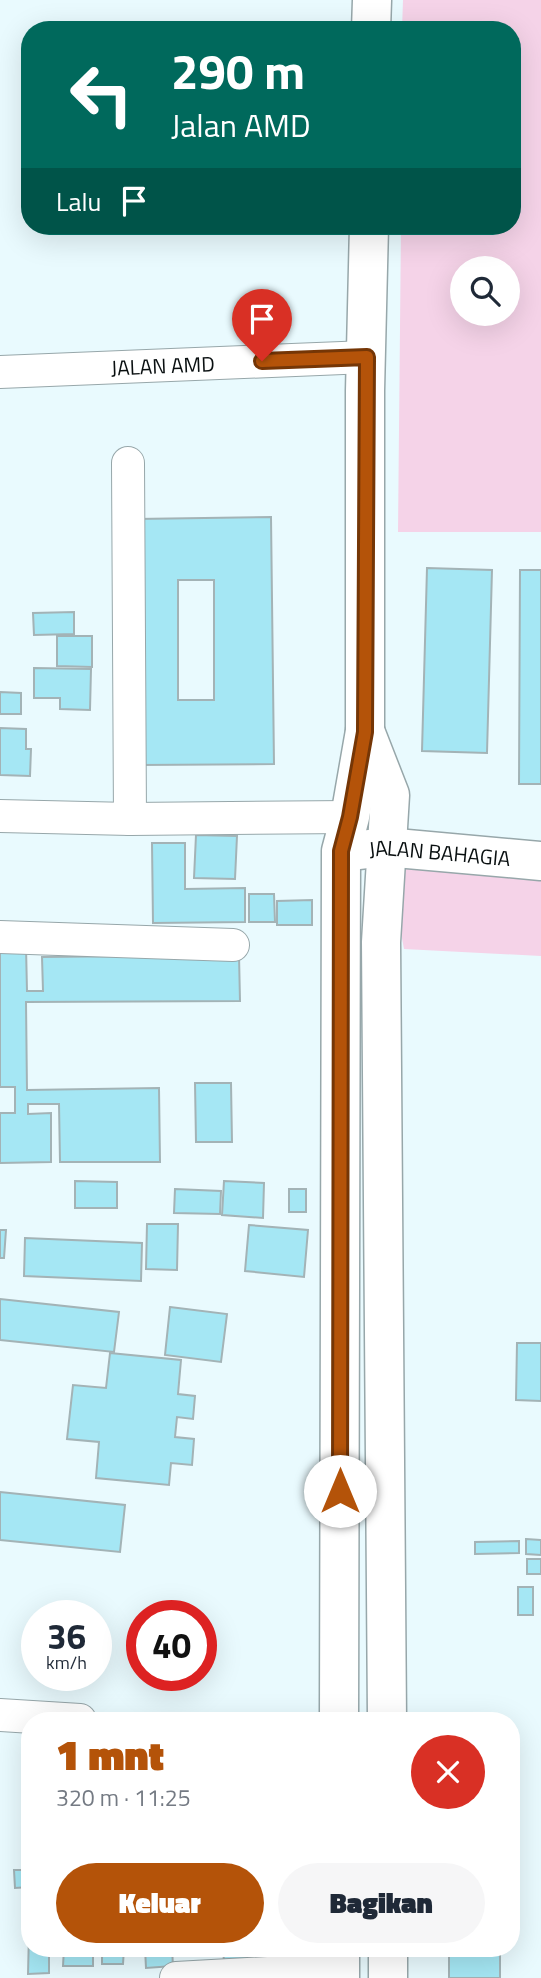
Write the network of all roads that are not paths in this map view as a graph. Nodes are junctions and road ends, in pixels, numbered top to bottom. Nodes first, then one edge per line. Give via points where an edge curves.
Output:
1 (372, 0) edge
2 (371, 21) edge
3 (369, 235) edge
4 (367, 357) junction
5 (0, 372) edge
6 (128, 463) dead end
7 (365, 732) junction
8 (0, 816) edge
9 (130, 819) junction
10 (345, 834) junction
11 (385, 847) junction
12 (541, 861) edge
13 (0, 937) edge
14 (233, 945) dead end
15 (339, 1712) edge
16 (387, 1712) edge
17 (0, 1715) edge
18 (21, 1716) edge
19 (388, 1957) edge
20 (340, 1965) edge
21 (176, 1978) edge
22 (388, 1978) edge

1 - 2 street
3 - 4 street
4 - 5 street, JALAN AMD
4 - 7 street
6 - 9 street
7 - 10 street
7 - 11 street via 390,795
8 - 9 street
9 - 10 street
10 - 11 street, JALAN BAHAGIA
10 - 15 street
11 - 12 street, JALAN BAHAGIA
11 - 16 street
13 - 14 street
17 - 18 street
19 - 22 street
20 - 21 street

